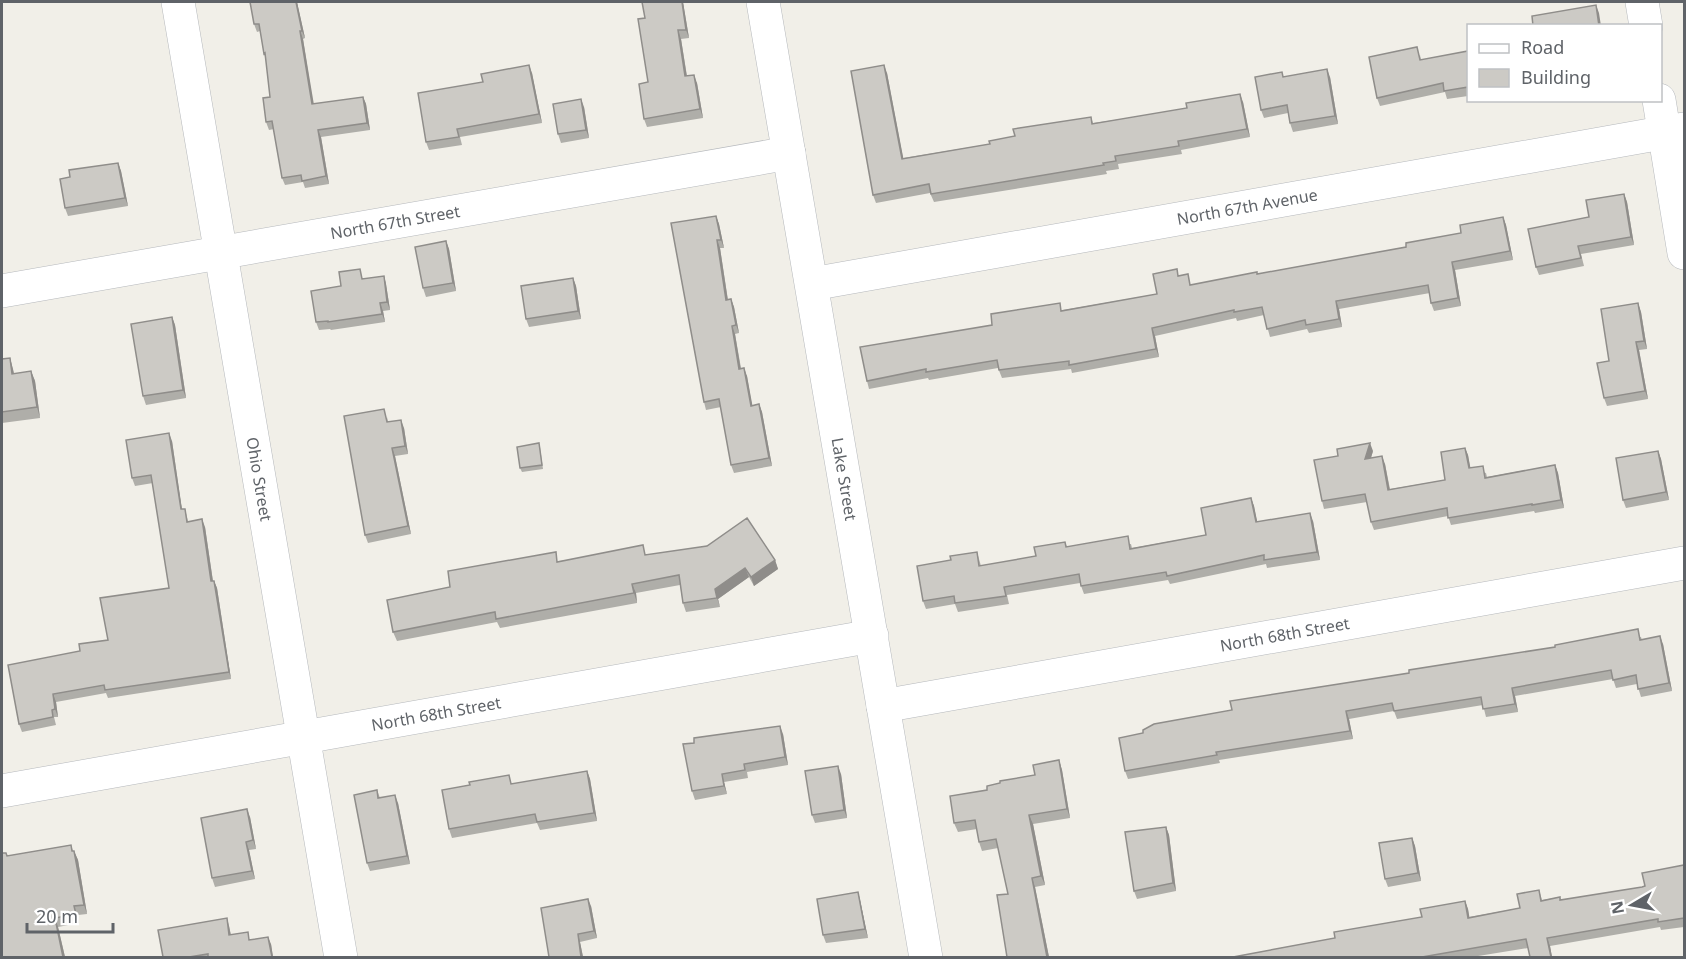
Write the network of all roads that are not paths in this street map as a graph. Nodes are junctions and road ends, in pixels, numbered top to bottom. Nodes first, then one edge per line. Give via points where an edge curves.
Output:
1 (178, 2) edge
2 (763, 2) edge
3 (1642, 2) edge
4 (1646, 24) edge
5 (1660, 102) edge
6 (1674, 131) edge
7 (789, 153) junction
8 (221, 252) junction
9 (1684, 253) edge
10 (812, 284) junction
11 (2, 291) edge
12 (1684, 563) edge
13 (872, 636) junction
14 (884, 706) junction
15 (303, 738) junction
16 (2, 792) edge
17 (341, 957) edge
18 (926, 957) edge

1 - 8 street, Ohio Street
2 - 7 street, Lake Street
3 - 4 street
5 - 6 street
6 - 9 street
6 - 10 street, North 67th Avenue
7 - 8 street, North 67th Street
7 - 10 street, Lake Street
8 - 11 street, North 67th Street
8 - 15 street, Ohio Street
10 - 13 street, Lake Street
12 - 14 street, North 68th Street
13 - 14 street, Lake Street
13 - 15 street, North 68th Street
14 - 18 street, Lake Street
15 - 16 street, North 68th Street
15 - 17 street, Ohio Street

